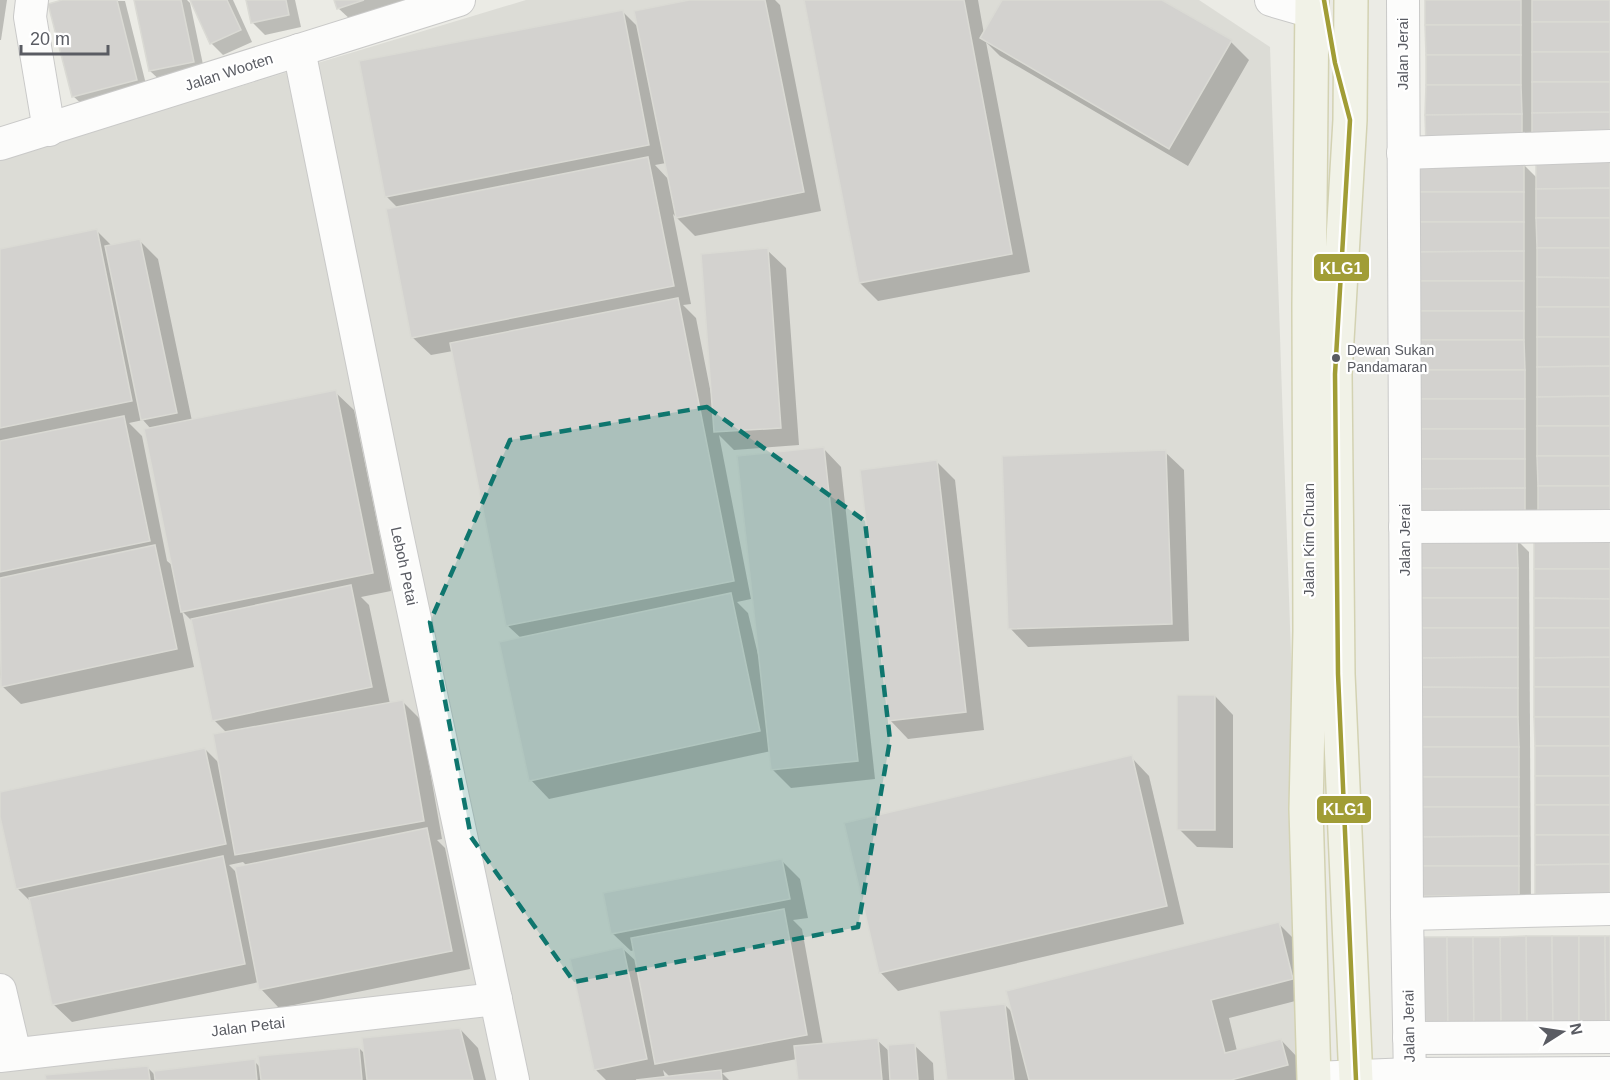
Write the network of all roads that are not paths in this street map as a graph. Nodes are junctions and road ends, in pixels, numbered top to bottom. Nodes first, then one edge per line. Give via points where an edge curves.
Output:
1 (33, 0) edge
2 (1271, 0) edge
3 (1351, 0) edge
4 (1402, 0) edge
5 (454, 1) edge
6 (1319, 2) edge
7 (299, 50) junction
8 (1350, 120) junction
9 (49, 130) junction
10 (0, 144) edge
11 (1610, 146) edge
12 (1403, 153) junction
13 (1610, 526) edge
14 (1405, 527) junction
15 (1610, 909) edge
16 (1407, 914) junction
17 (0, 990) edge
18 (496, 999) junction
19 (1610, 1037) edge
20 (1409, 1038) junction
21 (8, 1055) edge
22 (1610, 1073) edge
23 (1410, 1077) edge
24 (1356, 1078) edge
25 (1314, 1079) edge
26 (513, 1080) edge

1 - 9 street via 30,17
2 - 6 street
3 - 8 main road
4 - 12 street, Jalan Jerai
5 - 7 street, Jalan Wooten
6 - 8 main road
6 - 25 main road, Jalan Kim Chuan via 1309,304 1306,809
7 - 9 street, Jalan Wooten
7 - 18 street, Leboh Petai
8 - 24 main road via 1335,386 1338,674
9 - 10 street, Jalan Wooten
11 - 12 street
12 - 14 street, Jalan Jerai
13 - 14 street
14 - 16 street, Jalan Jerai
15 - 16 street
16 - 20 street, Jalan Jerai
17 - 21 street
18 - 21 street, Jalan Petai
18 - 26 street, Leboh Petai
19 - 20 street
20 - 23 street, Jalan Jerai
22 - 23 street
23 - 24 street
24 - 25 street

